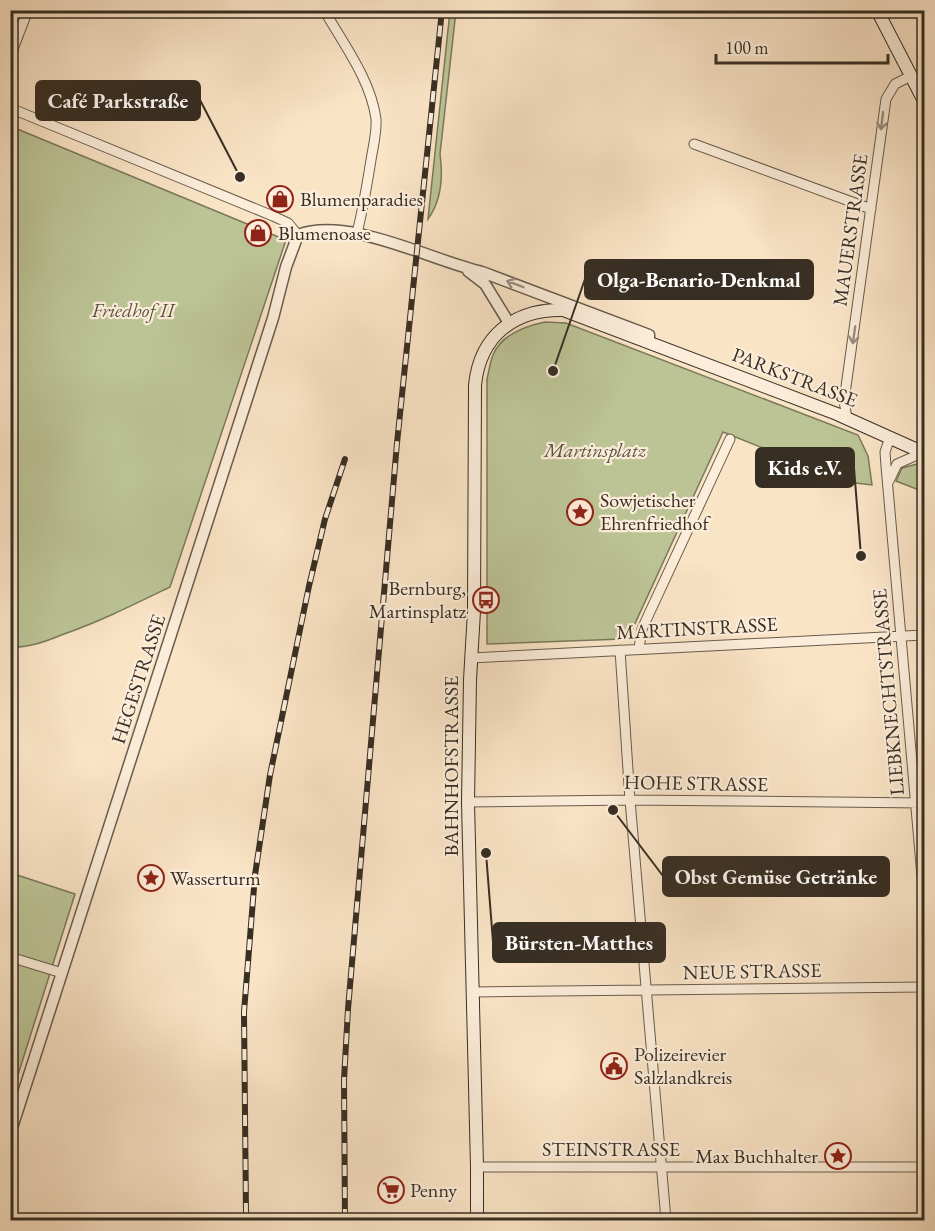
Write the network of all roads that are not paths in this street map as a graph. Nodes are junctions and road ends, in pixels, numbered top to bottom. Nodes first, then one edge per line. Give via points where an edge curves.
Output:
1 (28, 10) edge
2 (324, 10) edge
3 (877, 10) edge
4 (10, 57) edge
5 (911, 76) junction
6 (924, 100) edge
7 (10, 108) edge
8 (694, 144) dead end
9 (871, 209) junction
10 (357, 233) junction
11 (298, 235) junction
12 (463, 267) junction
13 (509, 323) junction
14 (649, 342) junction
15 (844, 401) junction
16 (825, 410) junction
17 (847, 418) junction
18 (890, 437) junction
19 (730, 439) dead end
20 (924, 452) edge
21 (888, 483) junction
22 (924, 635) edge
23 (902, 636) junction
24 (639, 648) junction
25 (620, 650) junction
26 (471, 658) junction
27 (630, 800) junction
28 (468, 802) junction
29 (920, 803) edge
30 (924, 899) edge
31 (10, 957) edge
32 (62, 974) junction
33 (924, 987) edge
34 (646, 990) junction
35 (472, 992) junction
36 (10, 1134) edge
37 (477, 1167) junction
38 (662, 1167) junction
39 (924, 1167) edge
40 (477, 1221) edge
41 (666, 1221) edge

1 - 4 street
2 - 10 street via 367,89 376,120
3 - 5 main road
5 - 6 main road
5 -> 9 street, MAUERSTRASSE via 895,84 886,99
7 - 11 street via 273,216 288,223
8 - 9 street
9 -> 15 street, MAUERSTRASSE
10 - 11 street, PARKSTRASSE via 325,230
10 - 12 street, PARKSTRASSE
11 - 32 street, HEGESTRASSE
12 - 13 street, PARKSTRASSE via 484,284
14 -> 12 street, PARKSTRASSE via 649,335
13 - 14 main road, PARKSTRASSE via 531,313 563,310
13 - 26 main road, BAHNHOFSTRASSE via 485,350 476,378
14 - 16 main road, PARKSTRASSE
15 - 16 street
15 - 17 street, MAUERSTRASSE
16 - 17 main road, PARKSTRASSE
17 - 18 main road, PARKSTRASSE
18 - 20 main road, PARKSTRASSE
18 - 21 street, LIEBKNECHTSTRASSE via 885,452
19 - 24 street via 642,629
20 - 21 street via 897,464
21 - 23 street, LIEBKNECHTSTRASSE
22 - 23 street, MARTINSTRASSE
23 - 24 street, MARTINSTRASSE
23 - 29 street, LIEBKNECHTSTRASSE
24 - 25 street, MARTINSTRASSE
25 - 26 street, MARTINSTRASSE
25 - 27 street
26 - 28 main road, BAHNHOFSTRASSE
27 - 28 street, HOHE STRASSE
27 - 29 street, HOHE STRASSE
27 - 34 street
28 - 35 main road, BAHNHOFSTRASSE
29 - 30 street, LIEBKNECHTSTRASSE
31 - 32 street
32 - 36 street, HEGESTRASSE
33 - 34 street, NEUE STRASSE
34 - 35 street, NEUE STRASSE
34 - 38 street
35 - 37 main road, BAHNHOFSTRASSE
37 - 38 street, STEINSTRASSE
37 - 40 main road, BAHNHOFSTRASSE
38 - 39 street, STEINSTRASSE
38 - 41 street

